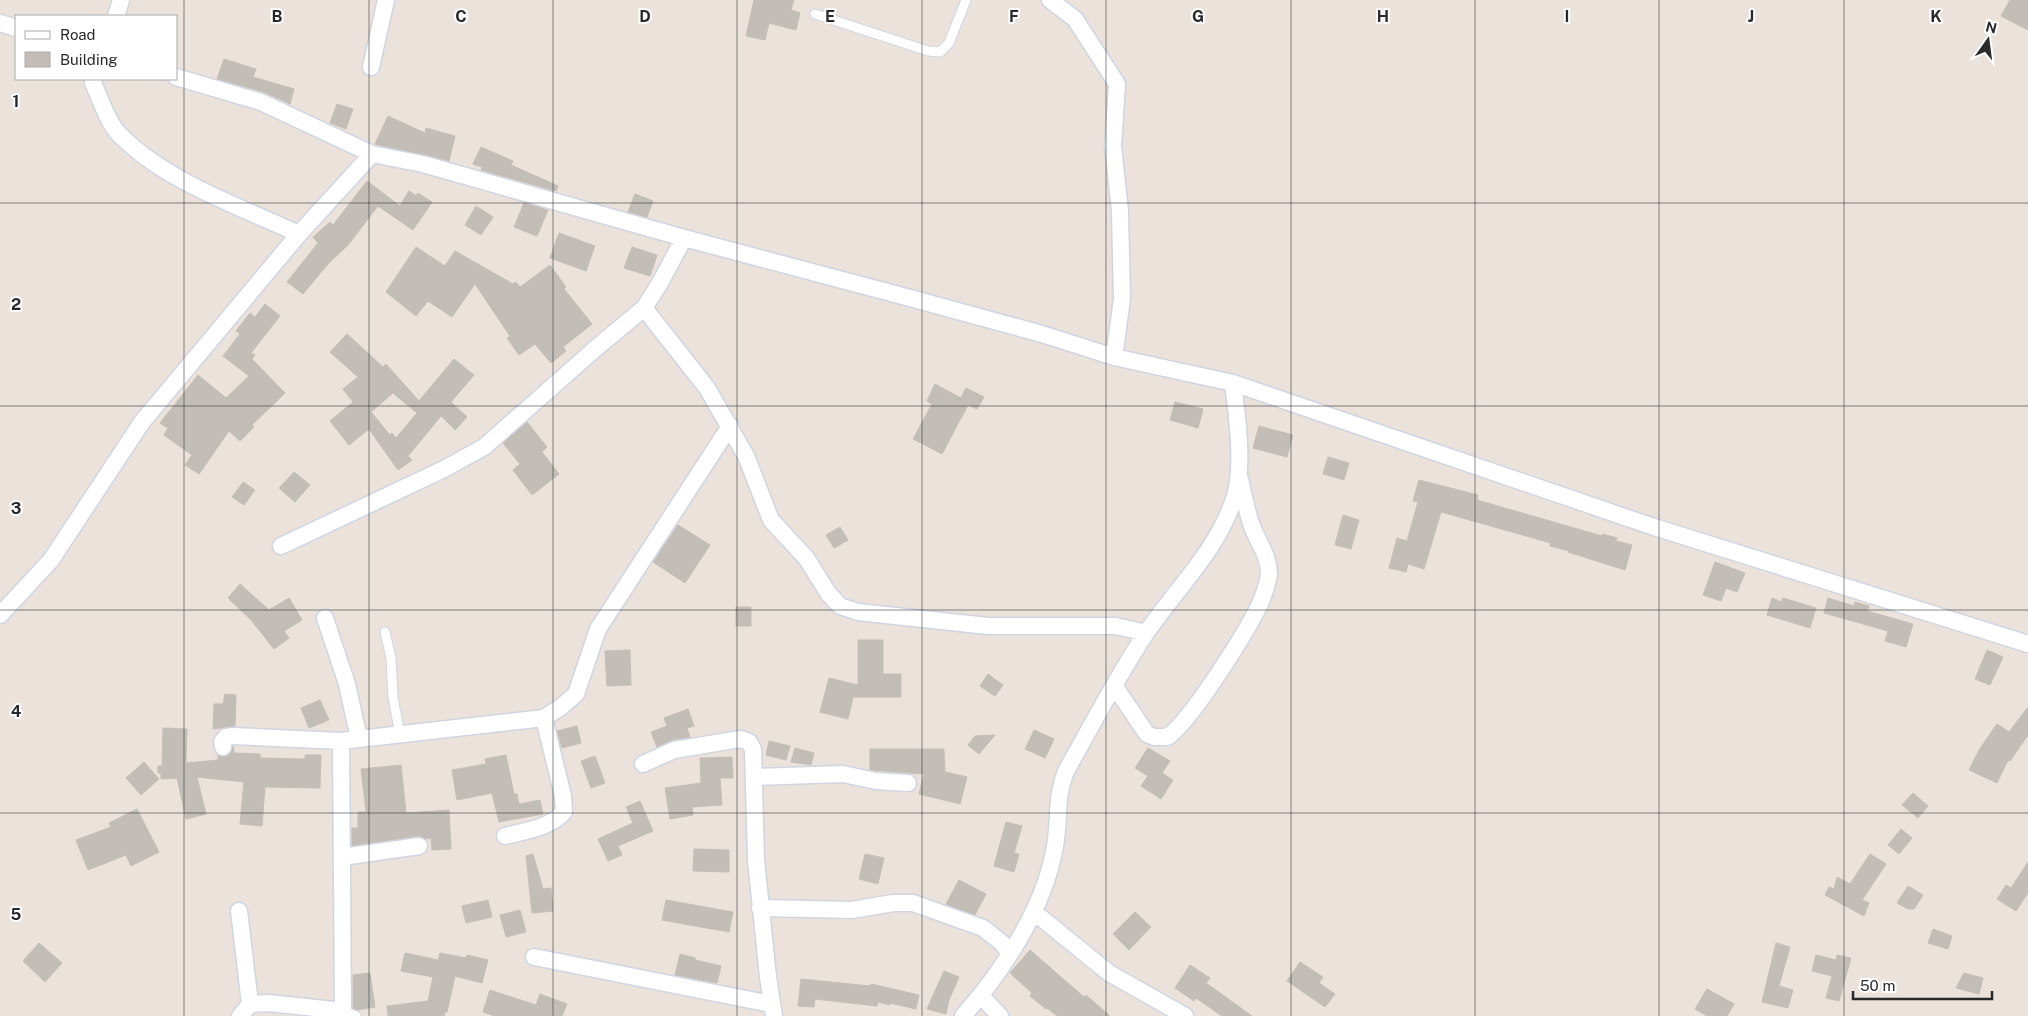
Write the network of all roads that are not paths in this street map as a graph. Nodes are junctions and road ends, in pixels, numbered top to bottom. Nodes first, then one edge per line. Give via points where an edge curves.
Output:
1 (121, 0) edge
2 (386, 0) edge
3 (966, 0) edge
4 (1050, 0) edge
5 (815, 14) dead end
6 (116, 15) edge
7 (0, 23) edge
8 (15, 28) edge
9 (371, 67) dead end
10 (178, 77) edge
11 (94, 80) edge
12 (372, 154) junction
13 (300, 234) junction
14 (684, 238) junction
15 (644, 308) junction
16 (1114, 357) junction
17 (1233, 383) junction
18 (730, 426) junction
19 (1238, 472) junction
20 (281, 546) dead end
21 (0, 615) edge
22 (325, 618) dead end
23 (385, 632) dead end
24 (1146, 633) junction
25 (2028, 644) edge
26 (1115, 686) junction
27 (544, 718) junction
28 (400, 735) junction
29 (359, 739) junction
30 (341, 741) junction
31 (223, 747) dead end
32 (643, 764) dead end
33 (754, 777) junction
34 (908, 783) dead end
35 (505, 836) dead end
36 (419, 846) dead end
37 (342, 857) junction
38 (760, 908) junction
39 (239, 911) dead end
40 (1034, 912) junction
41 (1010, 953) junction
42 (534, 957) dead end
43 (981, 996) junction
44 (245, 1010) edge
45 (773, 1010) edge
46 (349, 1014) edge
47 (963, 1016) edge
48 (1000, 1016) edge
49 (1185, 1016) edge

1 - 6 street
2 - 9 street
3 - 5 lane via 950,43 940,52 928,51
4 - 16 street via 1074,19 1117,84 1112,146 1120,211 1122,299
7 - 8 street
10 - 12 street via 261,102
11 - 13 street via 118,134 141,152 176,178
12 - 13 street
12 - 14 street via 423,164
13 - 21 street via 142,422 51,560
14 - 15 street
14 - 16 street via 1042,334
15 - 18 street via 707,388
15 - 20 street via 484,447
16 - 17 street
17 - 19 street
17 - 25 street via 1651,526
18 - 24 street via 746,456 771,520 807,559 840,606 858,612 988,626 1116,626
18 - 27 street via 598,630 576,694
19 - 24 street via 1235,495 1207,554
19 - 26 street via 1253,530 1263,548 1269,573 1261,601 1248,626 1206,692 1181,725 1167,737 1147,734
22 - 29 street via 347,684
23 - 28 lane
24 - 26 street
26 - 40 street via 1061,784 1055,847
27 - 28 street
27 - 35 street via 564,812 558,820
28 - 29 street
29 - 30 street
30 - 31 street via 233,736 226,737
30 - 37 street
32 - 33 street via 674,750 741,739 749,742 753,749
33 - 34 street via 842,774
33 - 38 street
36 - 37 street
37 - 46 street via 341,963
38 - 41 street via 852,910 913,903 983,928
38 - 45 street
39 - 44 street
40 - 41 street
40 - 49 street via 1109,972
41 - 43 street
42 - 45 street
43 - 47 street
43 - 48 street
44 - 46 street via 269,1003

